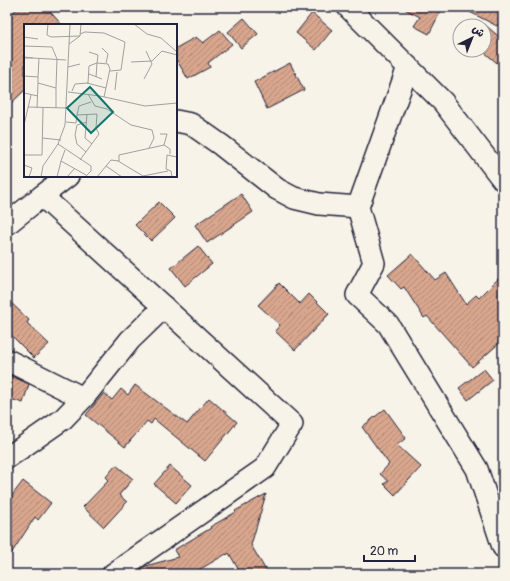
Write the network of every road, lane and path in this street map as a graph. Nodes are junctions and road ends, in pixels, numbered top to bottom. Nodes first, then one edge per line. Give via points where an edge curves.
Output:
1 (348, 7) edge
2 (408, 67) junction
3 (177, 121) edge
4 (67, 177) edge
5 (503, 180) edge
6 (42, 196) junction
7 (358, 207) junction
8 (7, 224) edge
9 (164, 307) junction
10 (7, 360) edge
11 (83, 398) junction
12 (7, 458) edge
13 (503, 547) edge
14 (113, 574) edge

1 - 2 street
2 - 5 street via 443,102
2 - 7 street
3 - 7 street via 192,124 277,189 294,198 319,204
4 - 6 street
6 - 8 street
6 - 9 street
7 - 13 street via 374,263 357,295 388,324 477,469
9 - 11 street via 130,340
9 - 14 street via 292,424 265,468
10 - 11 street
11 - 12 street via 63,419

